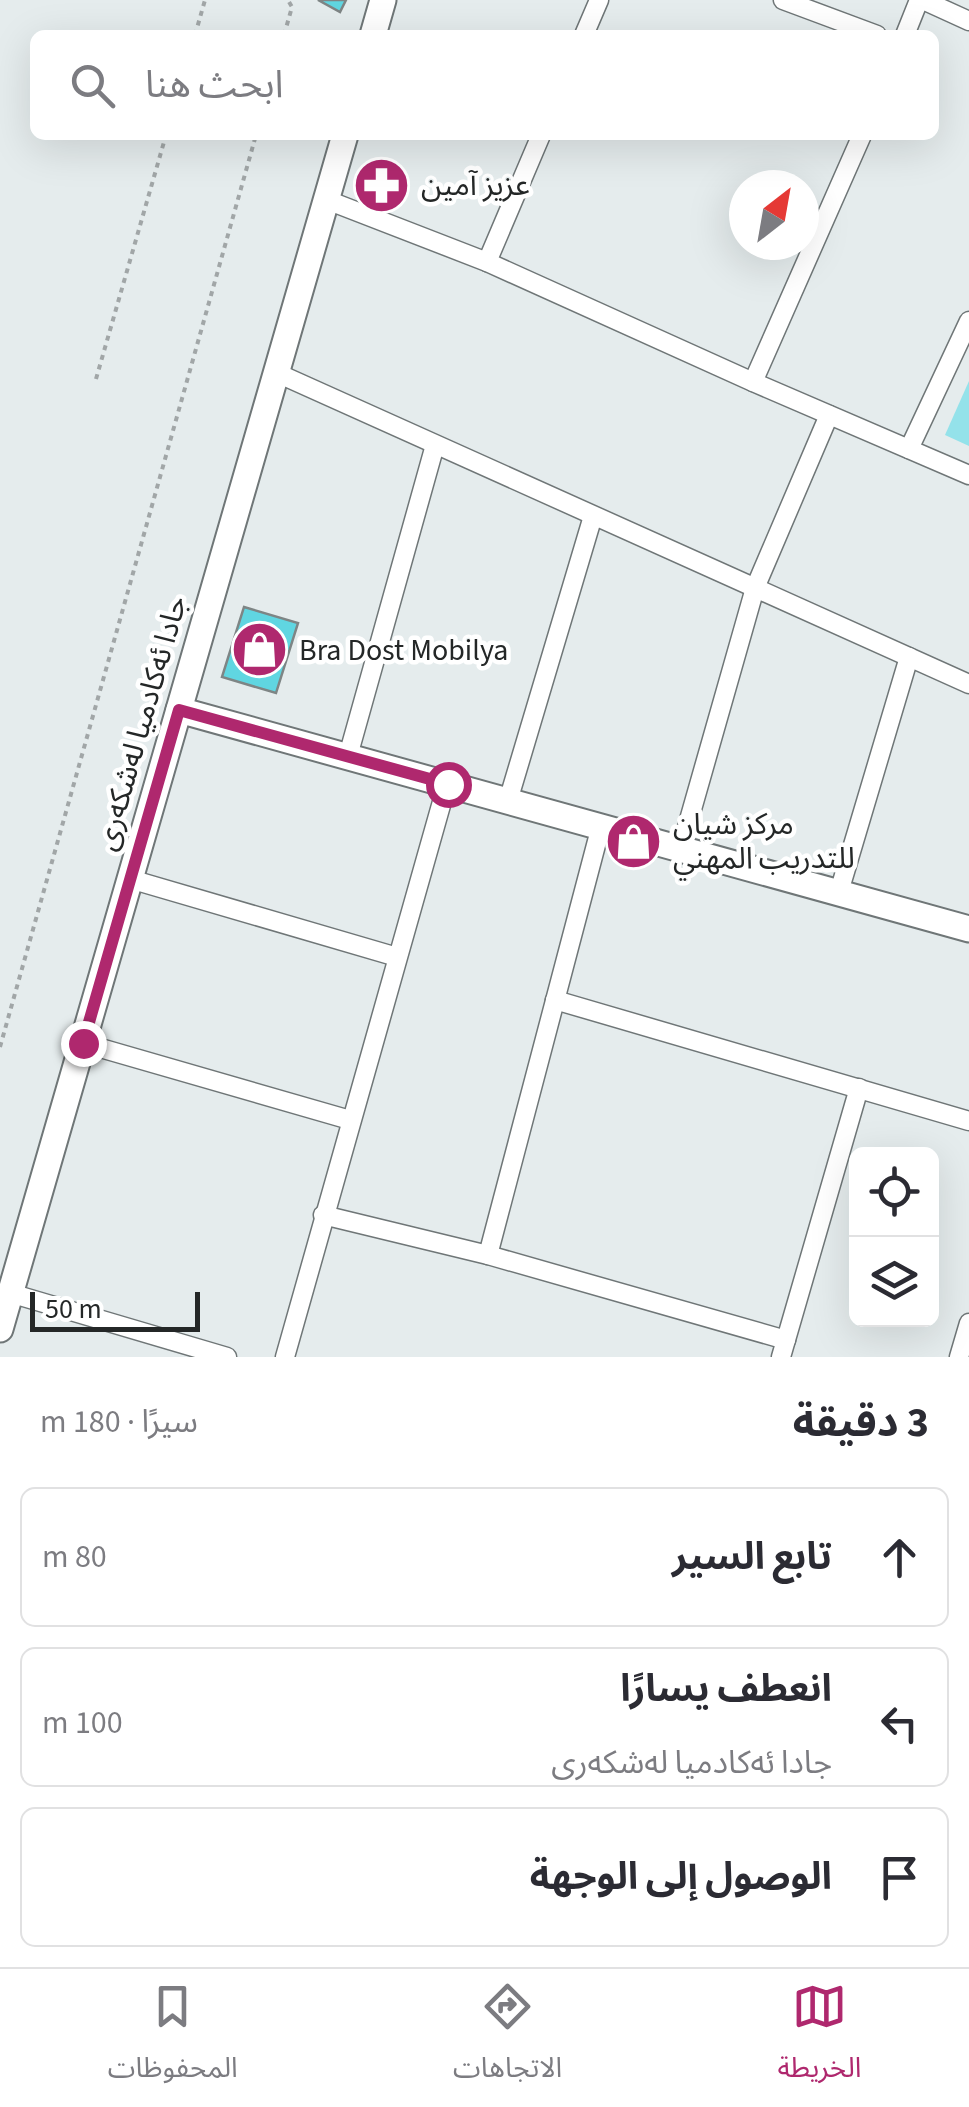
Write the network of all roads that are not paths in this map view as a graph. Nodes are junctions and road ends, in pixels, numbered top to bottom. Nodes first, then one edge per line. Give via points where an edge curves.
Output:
1 (383, 0) edge
2 (599, 0) edge
3 (783, 0) edge
4 (921, 0) edge
5 (969, 21) edge
6 (374, 30) edge
7 (586, 30) edge
8 (864, 30) edge
9 (907, 30) edge
10 (344, 140) edge
11 (539, 140) edge
12 (860, 140) edge
13 (327, 200) junction
14 (487, 262) junction
15 (969, 320) edge
16 (276, 374) junction
17 (753, 382) junction
18 (829, 415) junction
19 (435, 446) junction
20 (909, 449) junction
21 (969, 474) edge
22 (593, 516) junction
23 (755, 588) junction
24 (909, 657) junction
25 (969, 684) edge
26 (179, 710) junction
27 (348, 756) junction
28 (448, 784) junction
29 (508, 801) junction
30 (601, 826) junction
31 (681, 848) junction
32 (130, 879) junction
33 (839, 892) junction
34 (969, 929) edge
35 (397, 957) junction
36 (555, 1000) junction
37 (83, 1043) junction
38 (858, 1088) junction
39 (350, 1120) junction
40 (969, 1121) edge
41 (323, 1216) junction
42 (488, 1255) junction
43 (10, 1293) junction
44 (969, 1323) edge
45 (0, 1329) edge
46 (784, 1348) edge
47 (227, 1357) edge
48 (286, 1357) edge
49 (959, 1357) edge

1 - 6 main road
2 - 7 street
3 - 8 street
4 - 5 street
4 - 9 street
10 - 13 main road, جادا ئه‌كادميا له‌شكه‌رى
11 - 14 street
12 - 17 street
13 - 14 street
13 - 16 main road, جادا ئه‌كادميا له‌شكه‌رى
14 - 17 street
15 - 20 street
16 - 19 street
16 - 26 main road, جادا ئه‌كادميا له‌شكه‌رى
17 - 18 street
18 - 20 street
18 - 23 street
19 - 22 street
19 - 27 street
20 - 21 street
22 - 23 street
22 - 29 street
23 - 24 street
23 - 31 street
24 - 25 street
24 - 33 street
26 - 27 main road
26 - 32 main road, جادا ئه‌كادميا له‌شكه‌رى
27 - 28 main road
28 - 29 main road
28 - 35 street
29 - 30 main road
30 - 31 main road
30 - 36 street
31 - 33 main road
32 - 35 street
32 - 37 main road, جادا ئه‌كادميا له‌شكه‌رى
33 - 34 main road
35 - 39 street
36 - 38 street
36 - 42 street
37 - 39 street
37 - 43 main road, جادا ئه‌كادميا له‌شكه‌رى
38 - 40 street
38 - 46 street
39 - 41 street
41 - 42 street
41 - 48 street
42 - 46 street
43 - 45 main road, جادا ئه‌كادميا له‌شكه‌رى
43 - 47 street
44 - 49 street

